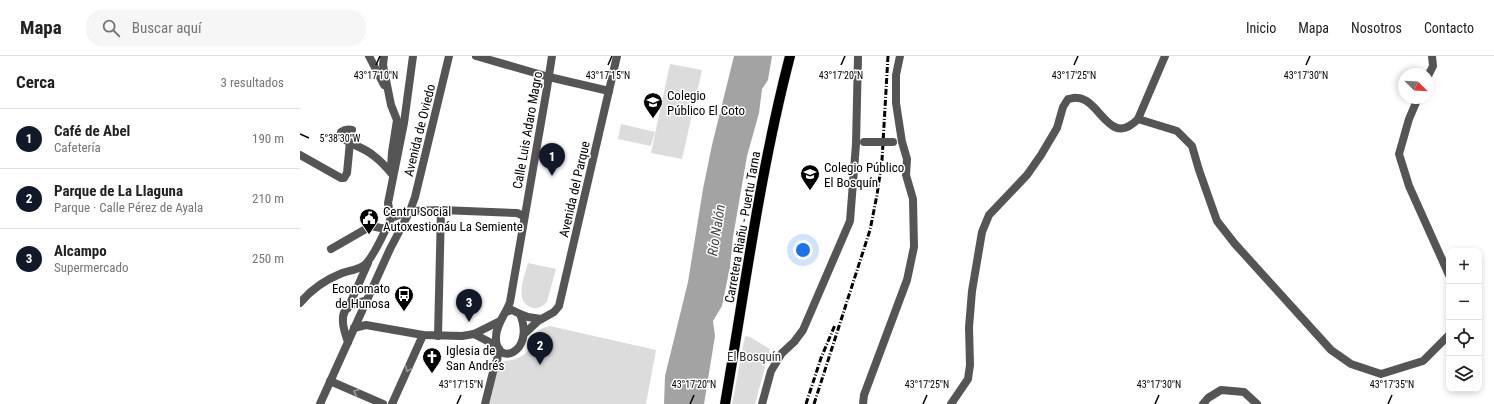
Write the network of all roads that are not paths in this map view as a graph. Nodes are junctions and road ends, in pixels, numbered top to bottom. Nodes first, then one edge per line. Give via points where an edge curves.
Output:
1 (369, 56) edge
2 (384, 56) edge
3 (413, 56) edge
4 (449, 56) edge
5 (476, 56) edge
6 (552, 56) edge
7 (617, 56) edge
8 (790, 56) edge
9 (858, 56) edge
10 (900, 56) edge
11 (1165, 56) edge
12 (1432, 56) edge
13 (1432, 68) edge
14 (549, 77) junction
15 (388, 91) junction
16 (609, 92) junction
17 (1415, 104) edge
18 (1138, 119) junction
19 (352, 130) dead end
20 (350, 142) junction
21 (902, 142) junction
22 (860, 143) junction
23 (300, 155) edge
24 (393, 174) junction
25 (410, 210) junction
26 (441, 210) junction
27 (524, 216) junction
28 (391, 218) junction
29 (386, 229) junction
30 (331, 249) dead end
31 (369, 261) junction
32 (1446, 268) edge
33 (367, 300) junction
34 (300, 303) edge
35 (348, 308) junction
36 (509, 308) junction
37 (520, 314) junction
38 (541, 319) junction
39 (500, 321) junction
40 (342, 324) junction
41 (354, 328) junction
42 (474, 334) junction
43 (524, 334) junction
44 (423, 335) junction
45 (438, 336) junction
46 (1446, 338) edge
47 (348, 342) junction
48 (498, 347) junction
49 (508, 354) junction
50 (497, 361) junction
51 (330, 380) junction
52 (320, 404) edge
53 (383, 404) edge
54 (392, 404) edge
55 (485, 404) edge
56 (725, 404) edge
57 (762, 404) edge
58 (863, 404) edge
59 (951, 404) edge
60 (1203, 404) edge
61 (1257, 404) edge

1 - 15 street
2 - 15 street via 383,65
3 - 24 street via 404,123
4 - 25 street, Avenida de Oviedo
5 - 14 street
6 - 14 street, Calle Luis Adaro Magro
7 - 16 street, Avenida del Parque
8 - 56 main road, Carretera Riañu - Puertu Tarna via 754,224
9 - 22 street
10 - 21 street via 896,75 896,103
11 - 18 street
12 - 13 street
14 - 16 street
14 - 27 street, Calle Luis Adaro Magro
15 - 24 street via 397,120 392,152
16 - 38 street, Avenida del Parque via 559,306
17 - 32 street via 1399,154 1409,186
18 - 46 street via 1177,131 1192,146 1217,221 1331,350 1351,364 1381,374 1423,361
18 - 59 street via 1130,127 1111,126 1088,102 1078,97 1068,99 1057,128 1041,155 1027,175 989,215 982,232 972,291 968,379
19 - 20 street via 341,132 340,136
20 - 23 street via 344,178
20 - 24 street via 374,155
21 - 22 street, bridge
21 - 58 street via 907,158 906,175 913,199 914,247 907,280 864,395
22 - 57 street via 850,221 803,330 782,353 771,371
24 - 28 street via 388,203
25 - 26 street
25 - 28 street
25 - 33 street, Avenida de Oviedo
26 - 27 street via 518,212
26 - 45 street
27 - 36 street, Calle Luis Adaro Magro
28 - 29 street
29 - 30 street via 371,226
29 - 31 street
31 - 34 street via 363,266 338,274 320,285
31 - 35 street
33 - 35 street
33 - 41 street, Avenida de Oviedo
35 - 40 street
36 - 37 street
36 - 39 street
37 - 38 street
37 - 43 street
38 - 43 street, Avenida del Parque
39 - 42 street
39 - 48 street via 496,337
40 - 41 street
40 - 47 street
41 - 44 street via 366,325
41 - 47 street, Avenida de Oviedo
42 - 45 street
42 - 48 street
43 - 49 street via 520,347
44 - 45 street
44 -> 54 street
47 - 51 street, Avenida de Oviedo
48 - 49 street
48 - 50 street
49 - 50 street
50 - 55 street
51 - 52 street, Avenida de Oviedo
53 -> 51 street
60 - 61 street via 1222,390 1244,392

